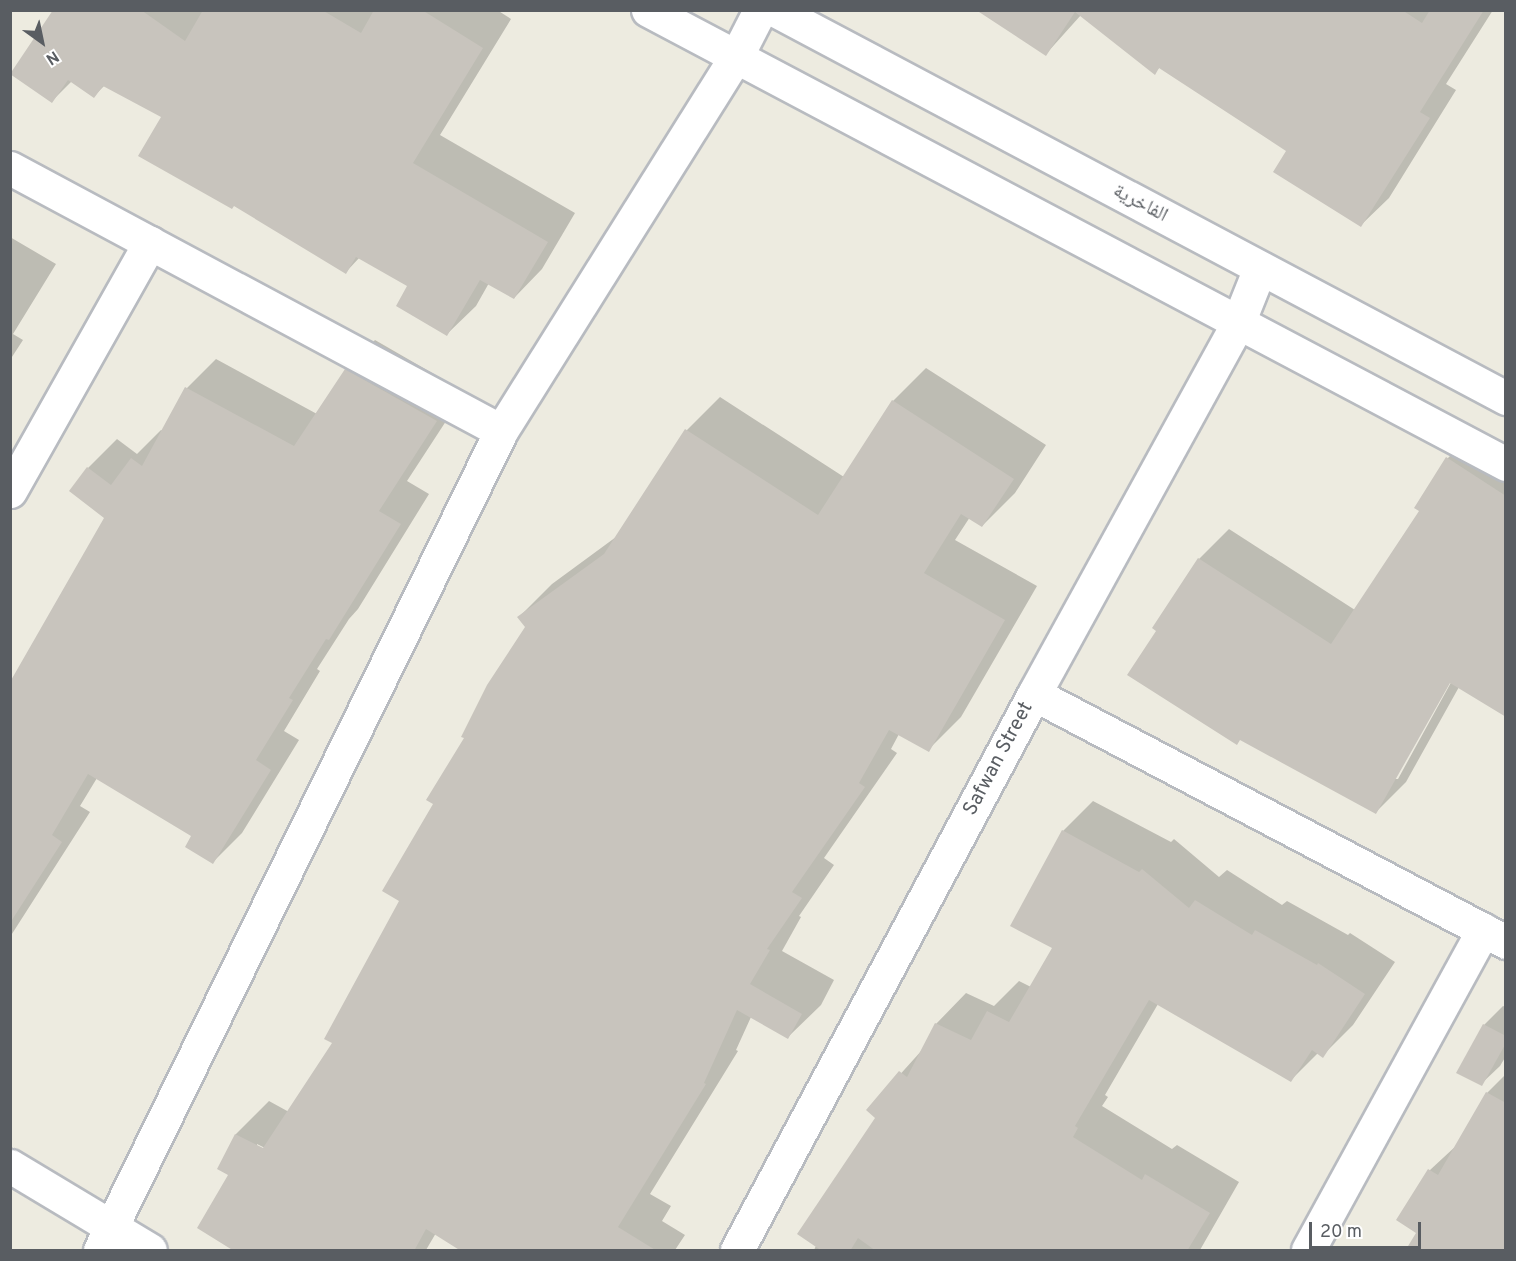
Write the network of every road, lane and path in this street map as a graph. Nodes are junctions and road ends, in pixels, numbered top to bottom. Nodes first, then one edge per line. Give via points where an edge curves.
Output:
1 (648, 10) edge
2 (760, 10) edge
3 (775, 10) edge
4 (736, 57) junction
5 (10, 168) edge
6 (150, 243) junction
7 (1260, 268) junction
8 (1238, 323) junction
9 (1506, 398) edge
10 (501, 431) junction
11 (1506, 464) edge
12 (10, 491) edge
13 (1034, 694) junction
14 (1494, 936) edge
15 (10, 1166) edge
16 (106, 1239) edge
17 (150, 1251) edge
18 (737, 1251) edge
19 (1308, 1251) edge

1 - 4 street
2 - 4 street
3 - 7 street, الفاخرية
4 - 8 street
4 - 10 street
5 - 6 street
6 - 10 street
6 - 12 street
7 - 8 street, Safwan Street
7 - 9 street, الفاخرية
8 - 11 street
8 - 13 street, Safwan Street
10 - 16 street
13 - 14 street
13 - 18 street, Safwan Street
14 - 19 street
15 - 16 street
16 - 17 street

